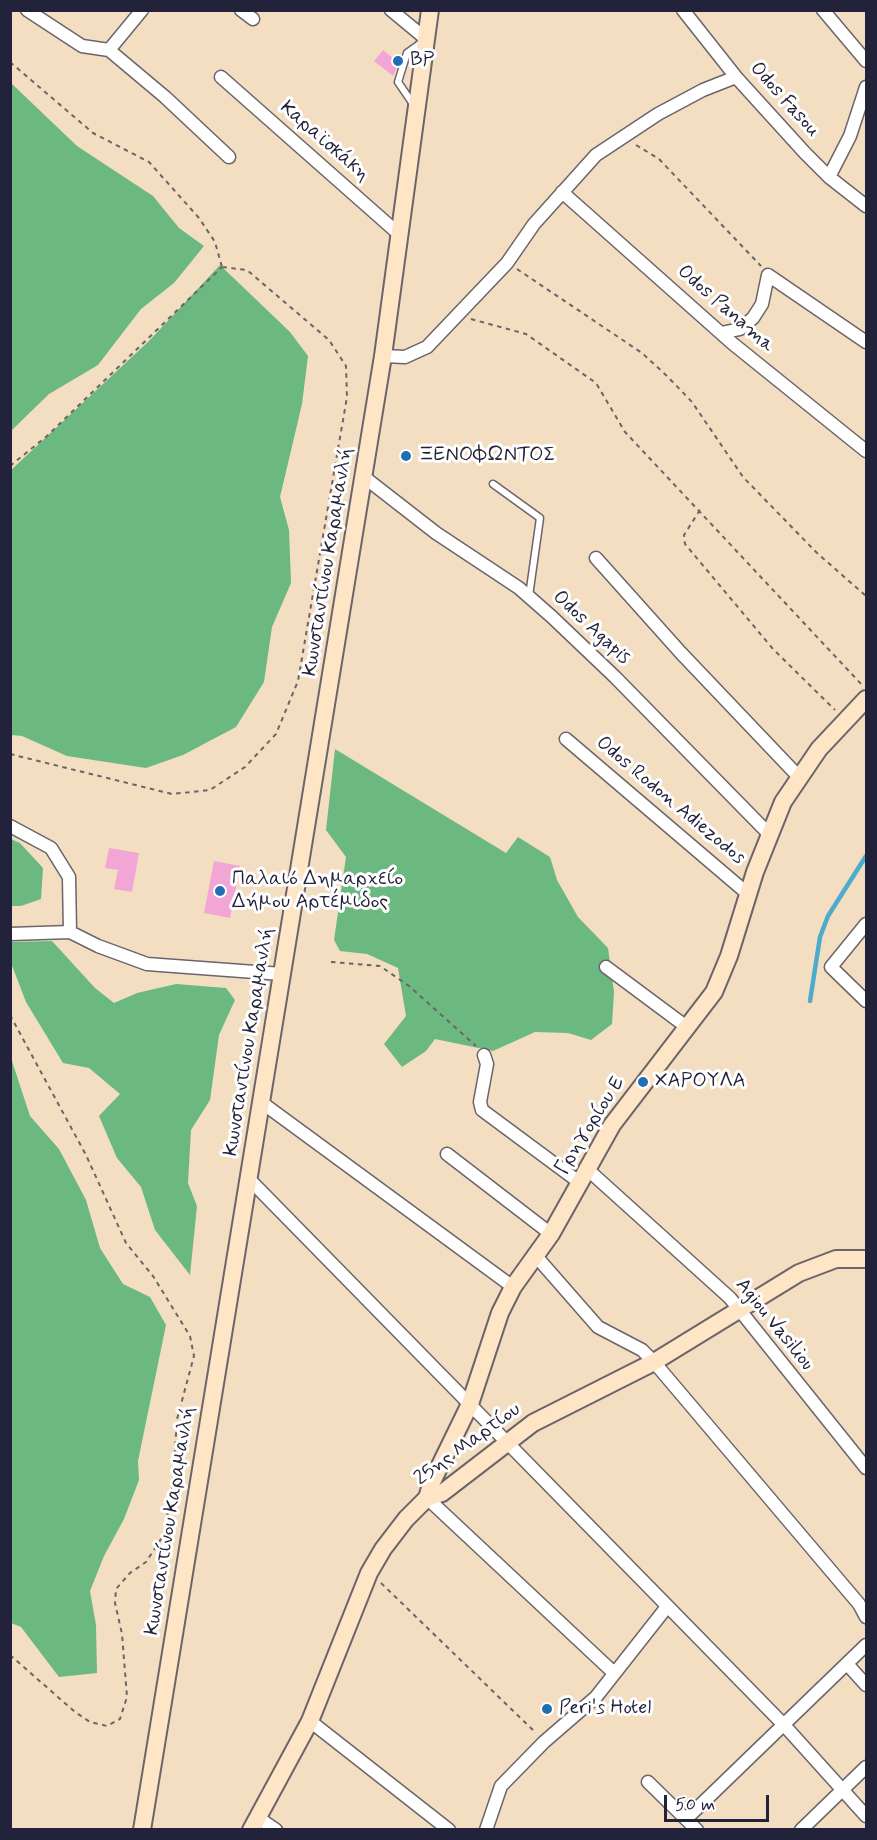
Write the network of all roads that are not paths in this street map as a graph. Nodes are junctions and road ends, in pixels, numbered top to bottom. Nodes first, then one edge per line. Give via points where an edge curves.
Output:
1 (27, 10) edge
2 (142, 10) edge
3 (241, 10) edge
4 (391, 10) edge
5 (430, 10) edge
6 (683, 10) edge
7 (823, 10) edge
8 (253, 19) dead end
9 (426, 39) junction
10 (109, 50) junction
11 (867, 61) edge
12 (736, 76) junction
13 (221, 77) dead end
14 (867, 87) edge
15 (417, 111) junction
16 (230, 157) dead end
17 (829, 177) junction
18 (562, 192) junction
19 (867, 206) edge
20 (400, 235) junction
21 (721, 333) junction
22 (867, 342) edge
23 (383, 357) junction
24 (867, 451) edge
25 (364, 477) junction
26 (493, 484) dead end
27 (596, 558) dead end
28 (529, 597) junction
29 (867, 699) edge
30 (566, 739) dead end
31 (798, 776) junction
32 (10, 825) edge
33 (769, 834) junction
34 (748, 894) junction
35 (867, 924) edge
36 (70, 932) junction
37 (10, 934) edge
38 (606, 967) dead end
39 (282, 974) junction
40 (867, 1000) edge
41 (688, 1028) junction
42 (484, 1055) road end
43 (261, 1102) junction
44 (447, 1154) dead end
45 (582, 1175) junction
46 (249, 1179) junction
47 (551, 1234) junction
48 (535, 1255) junction
49 (867, 1258) edge
50 (513, 1287) junction
51 (739, 1309) junction
52 (654, 1362) junction
53 (470, 1404) junction
54 (506, 1442) junction
55 (867, 1468) edge
56 (427, 1498) junction
57 (666, 1608) junction
58 (867, 1617) edge
59 (867, 1646) edge
60 (848, 1665) junction
61 (614, 1672) junction
62 (867, 1685) edge
63 (310, 1721) junction
64 (784, 1725) junction
65 (867, 1767) edge
66 (648, 1782) dead end
67 (843, 1790) junction
68 (867, 1816) edge
69 (687, 1818) junction
70 (254, 1823) edge
71 (142, 1830) edge
72 (276, 1830) edge
73 (449, 1830) edge
74 (486, 1830) edge
75 (697, 1830) edge
76 (801, 1830) edge

1 - 10 street via 82,46
2 - 10 street
3 - 8 street
4 - 9 street
5 - 9 main road, Κωνσταντίνου Καραμανλή
6 - 12 street, Odos Fasou
7 - 11 street
9 - 15 main road, Κωνσταντίνου Καραμανλή
9 - 15 lane via 407,53 398,82
10 - 16 street
12 - 17 street, Odos Fasou
12 - 18 street via 623,137 596,155
13 - 20 street, Καραϊσκάκη
14 - 17 street via 850,136
15 - 20 main road, Κωνσταντίνου Καραμανλή
17 - 19 street, Odos Fasou
18 - 21 street, Odos Panama
18 - 23 street via 507,263 440,334 417,353
20 - 23 main road, Κωνσταντίνου Καραμανλή
21 - 22 street via 740,329 753,318 762,304 768,275
21 - 24 street, Odos Panama
23 - 25 main road, Κωνσταντίνου Καραμανλή
25 - 28 street, Odos Agapis
25 - 39 main road, Κωνσταντίνου Καραμανλή
26 - 28 lane via 540,518
27 - 31 street
28 - 33 street, Odos Agapis via 615,677
29 - 31 main road, Γρηγορίου Ε
30 - 34 street, Odos Rodon Adiezodos
31 - 33 main road, Γρηγορίου Ε
32 - 36 street via 51,848 69,877
33 - 34 main road, Γρηγορίου Ε
34 - 41 main road, Γρηγορίου Ε via 714,992
35 - 40 street via 831,967
36 - 37 street
36 - 39 street via 147,963
38 - 41 street
39 - 43 main road, Κωνσταντίνου Καραμανλή
41 - 45 main road, Γρηγορίου Ε via 637,1091
42 - 45 street, Agiou Vasiliou via 487,1064 482,1110
43 - 46 main road, Κωνσταντίνου Καραμανλή
43 - 50 street
44 - 47 street
45 - 47 main road, Γρηγορίου Ε
45 - 51 street, Agiou Vasiliou
46 - 53 street
46 - 71 main road, Κωνσταντίνου Καραμανλή
47 - 48 main road, Γρηγορίου Ε
48 - 50 main road, Γρηγορίου Ε
48 - 52 street via 598,1327 642,1350
49 - 51 main road, 25ης Μαρτίου via 836,1258 817,1264
50 - 53 main road, Γρηγορίου Ε via 500,1313
51 - 52 main road, 25ης Μαρτίου
51 - 55 street, Agiou Vasiliou
52 - 54 main road, 25ης Μαρτίου via 568,1403
52 - 58 street
53 - 54 street
53 - 56 main road, Γρηγορίου Ε
54 - 56 main road, 25ης Μαρτίου via 442,1493
54 - 57 street
56 - 61 street
56 - 63 main road, 25ης Μαρτίου via 406,1519 369,1573
57 - 61 street
57 - 64 street
59 - 60 street
60 - 62 street
60 - 64 street
61 - 74 street via 596,1697 501,1786
63 - 70 main road, 25ης Μαρτίου
63 - 73 street
64 - 67 street
64 - 69 street
65 - 67 street
66 - 69 street
67 - 68 street
67 - 76 street
69 - 75 street
70 - 72 street

